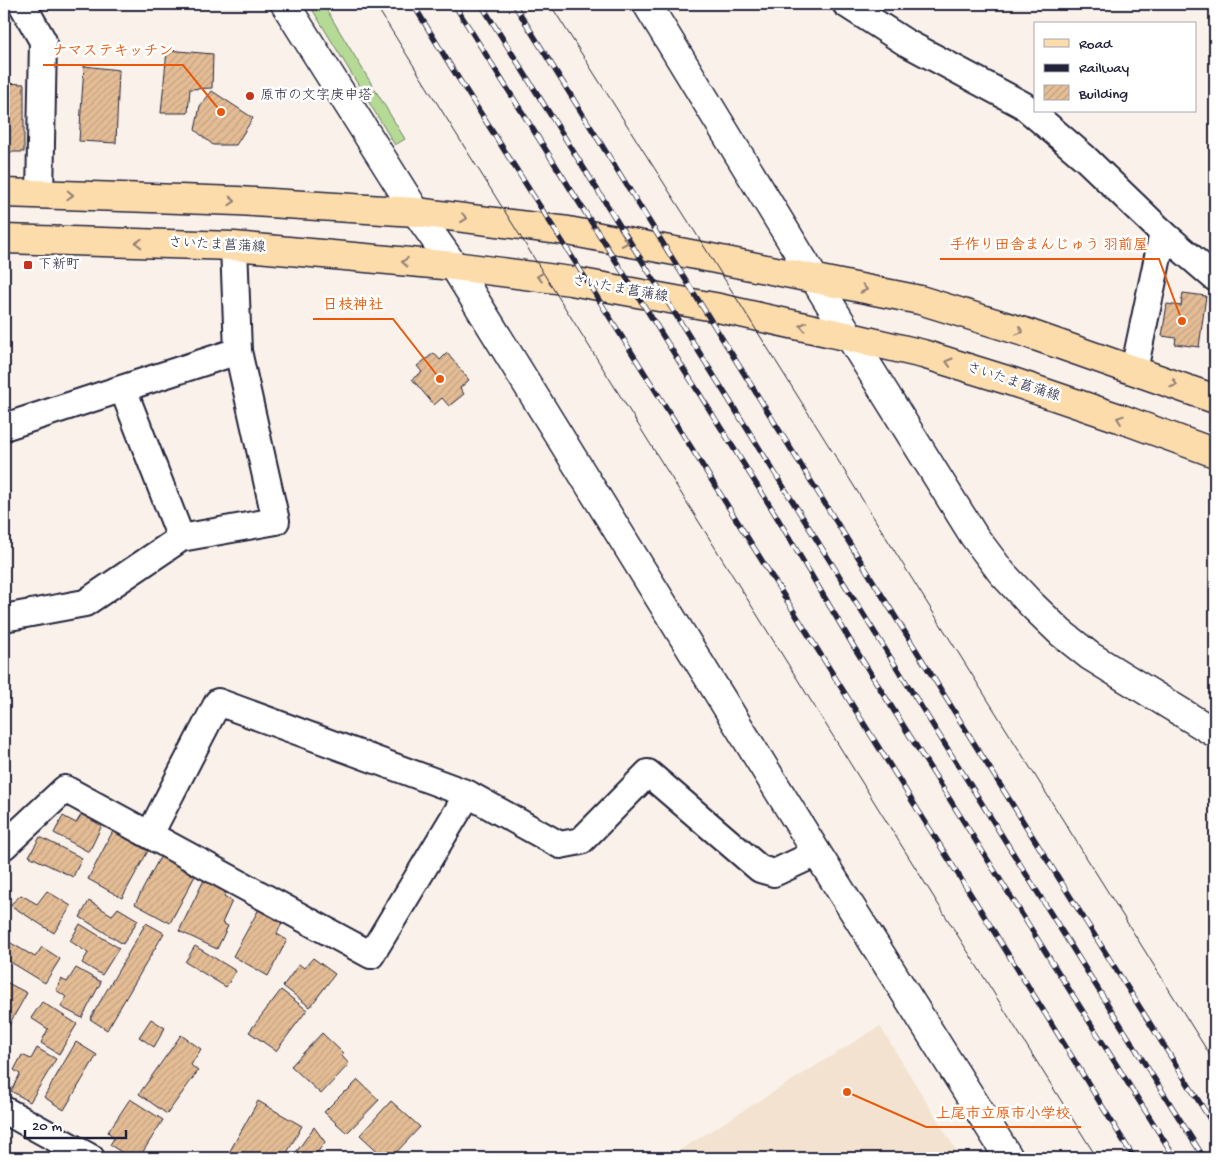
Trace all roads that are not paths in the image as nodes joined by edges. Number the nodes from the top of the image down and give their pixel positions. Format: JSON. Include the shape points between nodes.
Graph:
{"nodes":[{"id":1,"x":22,"y":4,"type":"edge"},
{"id":2,"x":285,"y":4,"type":"edge"},
{"id":3,"x":647,"y":4,"type":"edge"},
{"id":4,"x":846,"y":4,"type":"edge"},
{"id":5,"x":4,"y":193,"type":"edge"},
{"id":6,"x":40,"y":194,"type":"junction"},
{"id":7,"x":416,"y":212,"type":"junction"},
{"id":8,"x":1162,"y":233,"type":"junction"},
{"id":9,"x":4,"y":239,"type":"edge"},
{"id":10,"x":234,"y":246,"type":"junction"},
{"id":11,"x":454,"y":266,"type":"junction"},
{"id":12,"x":1215,"y":278,"type":"edge"},
{"id":13,"x":816,"y":279,"type":"junction"},
{"id":14,"x":850,"y":337,"type":"junction"},
{"id":15,"x":238,"y":351,"type":"junction"},
{"id":16,"x":1134,"y":370,"type":"junction"},
{"id":17,"x":123,"y":389,"type":"junction"},
{"id":18,"x":1215,"y":399,"type":"edge"},
{"id":19,"x":4,"y":427,"type":"edge"},
{"id":20,"x":1215,"y":453,"type":"edge"},
{"id":21,"x":181,"y":538,"type":"junction"},
{"id":22,"x":4,"y":618,"type":"edge"},
{"id":23,"x":1215,"y":732,"type":"edge"},
{"id":24,"x":468,"y":794,"type":"junction"},
{"id":25,"x":150,"y":834,"type":"junction"},
{"id":26,"x":4,"y":846,"type":"edge"},
{"id":27,"x":817,"y":853,"type":"junction"},
{"id":28,"x":4,"y":1110,"type":"edge"},
{"id":29,"x":91,"y":1158,"type":"edge"},
{"id":30,"x":1009,"y":1158,"type":"edge"}],
"edges":[{"from":1,"to":6,"type":"street","via":[[43,40]]},
{"from":2,"to":7,"type":"street"},
{"from":3,"to":13,"type":"street"},
{"from":4,"to":8,"type":"street","via":[[905,42],[1022,105],[1084,158]]},
{"from":5,"to":6,"type":"main road"},
{"from":6,"to":7,"type":"main road","one_way":true},
{"from":7,"to":11,"type":"street"},
{"from":7,"to":13,"type":"main road","one_way":true,"via":[[568,231]]},
{"from":8,"to":12,"type":"street"},
{"from":8,"to":16,"type":"street"},
{"from":10,"to":9,"type":"main road","name":"さいたま菖蒲線","one_way":true},
{"from":11,"to":10,"type":"main road","name":"さいたま菖蒲線","one_way":true},
{"from":10,"to":15,"type":"street"},
{"from":14,"to":11,"type":"main road","name":"さいたま菖蒲線","one_way":true,"via":[[714,307],[571,281]]},
{"from":11,"to":27,"type":"street"},
{"from":13,"to":14,"type":"street"},
{"from":13,"to":16,"type":"main road","one_way":true,"via":[[920,300]]},
{"from":20,"to":14,"type":"main road","name":"さいたま菖蒲線","one_way":true,"via":[[923,354]]},
{"from":14,"to":23,"type":"street","via":[[974,536],[1002,574],[1061,634],[1090,656]]},
{"from":15,"to":17,"type":"street"},
{"from":15,"to":21,"type":"street","via":[[276,521]]},
{"from":16,"to":18,"type":"main road","one_way":true},
{"from":17,"to":19,"type":"street"},
{"from":17,"to":21,"type":"street"},
{"from":21,"to":22,"type":"street","via":[[85,603]]},
{"from":24,"to":25,"type":"street","via":[[218,702]]},
{"from":24,"to":25,"type":"street","via":[[371,955]]},
{"from":24,"to":27,"type":"street","via":[[560,844],[581,841],[648,773],[760,869],[774,873]]},
{"from":25,"to":26,"type":"street","via":[[65,788]]},
{"from":27,"to":30,"type":"street"},
{"from":28,"to":29,"type":"street"}]}
